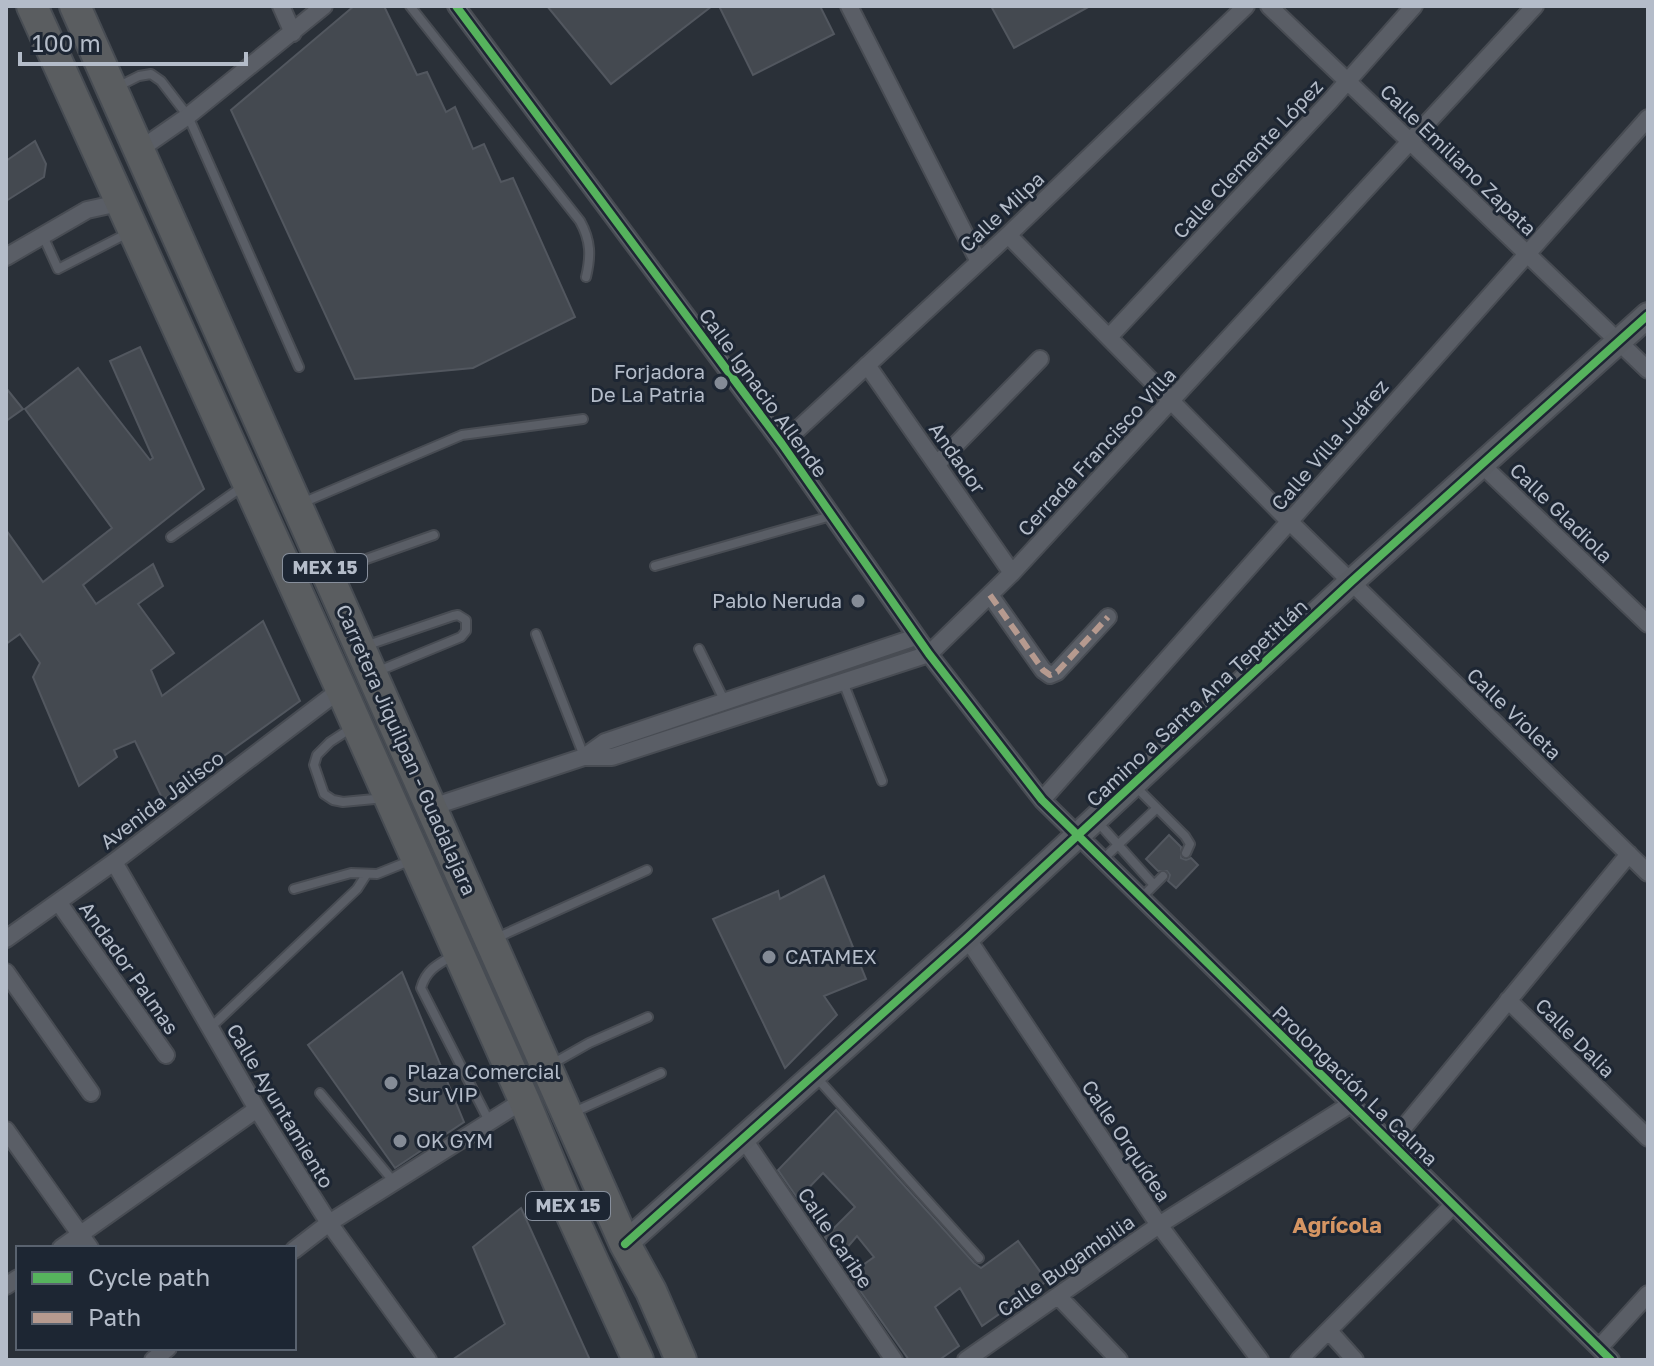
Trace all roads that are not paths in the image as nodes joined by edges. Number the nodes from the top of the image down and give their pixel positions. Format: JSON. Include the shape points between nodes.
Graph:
{"nodes":[{"id":1,"x":32,"y":6,"type":"edge"},
{"id":2,"x":75,"y":6,"type":"edge"},
{"id":3,"x":281,"y":6,"type":"edge"},
{"id":4,"x":324,"y":6,"type":"edge"},
{"id":5,"x":410,"y":6,"type":"edge"},
{"id":6,"x":456,"y":6,"type":"edge"},
{"id":7,"x":849,"y":6,"type":"edge"},
{"id":8,"x":1246,"y":6,"type":"edge"},
{"id":9,"x":1269,"y":6,"type":"edge"},
{"id":10,"x":1414,"y":6,"type":"edge"},
{"id":11,"x":1535,"y":6,"type":"edge"},
{"id":12,"x":293,"y":33,"type":"junction"},
{"id":13,"x":1346,"y":81,"type":"junction"},
{"id":14,"x":113,"y":90,"type":"junction"},
{"id":15,"x":188,"y":116,"type":"junction"},
{"id":16,"x":1648,"y":118,"type":"edge"},
{"id":17,"x":1410,"y":142,"type":"junction"},
{"id":18,"x":139,"y":150,"type":"junction"},
{"id":19,"x":119,"y":203,"type":"junction"},
{"id":20,"x":133,"y":231,"type":"junction"},
{"id":21,"x":1008,"y":235,"type":"junction"},
{"id":22,"x":43,"y":236,"type":"junction"},
{"id":23,"x":1526,"y":253,"type":"junction"},
{"id":24,"x":6,"y":257,"type":"edge"},
{"id":25,"x":979,"y":262,"type":"junction"},
{"id":26,"x":586,"y":277,"type":"dead end"},
{"id":27,"x":1648,"y":315,"type":"edge"},
{"id":28,"x":1109,"y":337,"type":"junction"},
{"id":29,"x":1618,"y":342,"type":"junction"},
{"id":30,"x":1040,"y":359,"type":"dead end"},
{"id":31,"x":867,"y":365,"type":"junction"},
{"id":32,"x":299,"y":367,"type":"dead end"},
{"id":33,"x":1648,"y":370,"type":"edge"},
{"id":34,"x":1171,"y":401,"type":"junction"},
{"id":35,"x":583,"y":419,"type":"dead end"},
{"id":36,"x":782,"y":444,"type":"junction"},
{"id":37,"x":937,"y":464,"type":"junction"},
{"id":38,"x":1482,"y":465,"type":"junction"},
{"id":39,"x":248,"y":483,"type":"junction"},
{"id":40,"x":297,"y":505,"type":"junction"},
{"id":41,"x":831,"y":515,"type":"junction"},
{"id":42,"x":1289,"y":521,"type":"junction"},
{"id":43,"x":434,"y":535,"type":"dead end"},
{"id":44,"x":171,"y":537,"type":"dead end"},
{"id":45,"x":655,"y":566,"type":"dead end"},
{"id":46,"x":1012,"y":573,"type":"junction"},
{"id":47,"x":328,"y":575,"type":"junction"},
{"id":48,"x":1351,"y":582,"type":"junction"},
{"id":49,"x":990,"y":595,"type":"junction"},
{"id":50,"x":1108,"y":617,"type":"dead end"},
{"id":51,"x":1648,"y":624,"type":"edge"},
{"id":52,"x":536,"y":634,"type":"dead end"},
{"id":53,"x":916,"y":637,"type":"junction"},
{"id":54,"x":699,"y":649,"type":"dead end"},
{"id":55,"x":929,"y":654,"type":"junction"},
{"id":56,"x":366,"y":660,"type":"junction"},
{"id":57,"x":843,"y":682,"type":"junction"},
{"id":58,"x":341,"y":689,"type":"junction"},
{"id":59,"x":725,"y":702,"type":"junction"},
{"id":60,"x":357,"y":724,"type":"junction"},
{"id":61,"x":584,"y":757,"type":"junction"},
{"id":62,"x":882,"y":781,"type":"dead end"},
{"id":63,"x":1133,"y":784,"type":"junction"},
{"id":64,"x":389,"y":797,"type":"junction"},
{"id":65,"x":1042,"y":800,"type":"junction"},
{"id":66,"x":432,"y":807,"type":"junction"},
{"id":67,"x":1157,"y":808,"type":"junction"},
{"id":68,"x":1085,"y":826,"type":"junction"},
{"id":69,"x":1119,"y":845,"type":"junction"},
{"id":70,"x":1186,"y":853,"type":"dead end"},
{"id":71,"x":1629,"y":854,"type":"junction"},
{"id":72,"x":416,"y":858,"type":"junction"},
{"id":73,"x":1102,"y":860,"type":"junction"},
{"id":74,"x":114,"y":862,"type":"junction"},
{"id":75,"x":647,"y":870,"type":"dead end"},
{"id":76,"x":1648,"y":873,"type":"edge"},
{"id":77,"x":366,"y":875,"type":"junction"},
{"id":78,"x":1163,"y":876,"type":"dead end"},
{"id":79,"x":1154,"y":885,"type":"junction"},
{"id":80,"x":294,"y":889,"type":"dead end"},
{"id":81,"x":1141,"y":898,"type":"junction"},
{"id":82,"x":59,"y":903,"type":"junction"},
{"id":83,"x":7,"y":936,"type":"edge"},
{"id":84,"x":967,"y":938,"type":"junction"},
{"id":85,"x":491,"y":940,"type":"junction"},
{"id":86,"x":458,"y":953,"type":"junction"},
{"id":87,"x":6,"y":972,"type":"edge"},
{"id":88,"x":1508,"y":1000,"type":"junction"},
{"id":89,"x":648,"y":1017,"type":"dead end"},
{"id":90,"x":210,"y":1029,"type":"junction"},
{"id":91,"x":166,"y":1055,"type":"dead end"},
{"id":92,"x":547,"y":1067,"type":"junction"},
{"id":93,"x":661,"y":1073,"type":"dead end"},
{"id":94,"x":814,"y":1075,"type":"junction"},
{"id":95,"x":91,"y":1093,"type":"dead end"},
{"id":96,"x":320,"y":1093,"type":"dead end"},
{"id":97,"x":524,"y":1100,"type":"junction"},
{"id":98,"x":1351,"y":1104,"type":"junction"},
{"id":99,"x":257,"y":1109,"type":"junction"},
{"id":100,"x":568,"y":1115,"type":"junction"},
{"id":101,"x":489,"y":1122,"type":"junction"},
{"id":102,"x":6,"y":1130,"type":"edge"},
{"id":103,"x":743,"y":1138,"type":"junction"},
{"id":104,"x":1648,"y":1138,"type":"edge"},
{"id":105,"x":1391,"y":1143,"type":"junction"},
{"id":106,"x":394,"y":1182,"type":"junction"},
{"id":107,"x":1453,"y":1205,"type":"junction"},
{"id":108,"x":329,"y":1223,"type":"junction"},
{"id":109,"x":1159,"y":1225,"type":"junction"},
{"id":110,"x":85,"y":1241,"type":"edge"},
{"id":111,"x":625,"y":1244,"type":"junction"},
{"id":112,"x":296,"y":1248,"type":"edge"},
{"id":113,"x":979,"y":1258,"type":"dead end"},
{"id":114,"x":651,"y":1291,"type":"junction"},
{"id":115,"x":1648,"y":1294,"type":"edge"},
{"id":116,"x":1059,"y":1297,"type":"junction"},
{"id":117,"x":1329,"y":1331,"type":"junction"},
{"id":118,"x":1605,"y":1354,"type":"edge"},
{"id":119,"x":428,"y":1360,"type":"edge"},
{"id":120,"x":638,"y":1360,"type":"edge"},
{"id":121,"x":681,"y":1360,"type":"edge"},
{"id":122,"x":697,"y":1360,"type":"edge"},
{"id":123,"x":894,"y":1360,"type":"edge"},
{"id":124,"x":966,"y":1360,"type":"edge"},
{"id":125,"x":1119,"y":1360,"type":"edge"},
{"id":126,"x":1260,"y":1360,"type":"edge"},
{"id":127,"x":1299,"y":1360,"type":"edge"},
{"id":128,"x":1355,"y":1360,"type":"edge"}],
"edges":[{"from":1,"to":19,"type":"highway","name":"Carretera Jiquilpan - Guadalajara","number":"MEX 15"},
{"from":2,"to":14,"type":"highway","name":"Carretera Jiquilpan - Guadalajara","number":"MEX 15"},
{"from":3,"to":12,"type":"street"},
{"from":4,"to":12,"type":"street"},
{"from":5,"to":26,"type":"lane","via":[[580,221],[588,236]]},
{"from":6,"to":36,"type":"street","name":"Calle Ignacio Allende"},
{"from":7,"to":25,"type":"street"},
{"from":8,"to":21,"type":"street","name":"Calle Milpa"},
{"from":9,"to":13,"type":"street","name":"Calle Emiliano Zapata"},
{"from":10,"to":13,"type":"street","name":"Calle Clemente López"},
{"from":11,"to":17,"type":"street","name":"Cerrada Francisco Villa"},
{"from":12,"to":15,"type":"street"},
{"from":13,"to":17,"type":"street","name":"Calle Emiliano Zapata"},
{"from":13,"to":28,"type":"street","name":"Calle Clemente López"},
{"from":14,"to":15,"type":"lane","via":[[151,74]]},
{"from":14,"to":18,"type":"highway","name":"Carretera Jiquilpan - Guadalajara","number":"MEX 15"},
{"from":15,"to":18,"type":"street"},
{"from":15,"to":32,"type":"lane"},
{"from":16,"to":23,"type":"street","name":"Calle Villa Juárez"},
{"from":17,"to":23,"type":"street","name":"Calle Emiliano Zapata"},
{"from":17,"to":34,"type":"street","name":"Cerrada Francisco Villa"},
{"from":18,"to":40,"type":"highway","name":"Carretera Jiquilpan - Guadalajara","number":"MEX 15"},
{"from":19,"to":20,"type":"highway","name":"Carretera Jiquilpan - Guadalajara","number":"MEX 15"},
{"from":19,"to":22,"type":"street","via":[[87,210]]},
{"from":20,"to":22,"type":"lane","via":[[58,269]]},
{"from":20,"to":39,"type":"highway","name":"Carretera Jiquilpan - Guadalajara","number":"MEX 15"},
{"from":21,"to":25,"type":"street","name":"Calle Milpa"},
{"from":21,"to":28,"type":"street","name":"Calle Violeta"},
{"from":22,"to":24,"type":"street"},
{"from":23,"to":29,"type":"street","name":"Calle Emiliano Zapata"},
{"from":23,"to":42,"type":"street","name":"Calle Villa Juárez"},
{"from":25,"to":31,"type":"street","name":"Calle Milpa"},
{"from":27,"to":29,"type":"street","name":"Camino a Santa Ana Tepetitlán"},
{"from":28,"to":34,"type":"street","name":"Calle Violeta"},
{"from":29,"to":33,"type":"street","name":"Calle Emiliano Zapata"},
{"from":29,"to":38,"type":"street","name":"Camino a Santa Ana Tepetitlán"},
{"from":30,"to":37,"type":"street"},
{"from":31,"to":36,"type":"street","name":"Calle Milpa"},
{"from":31,"to":37,"type":"street","name":"Andador"},
{"from":34,"to":42,"type":"street","name":"Calle Violeta"},
{"from":34,"to":46,"type":"street","name":"Cerrada Francisco Villa"},
{"from":35,"to":40,"type":"lane","via":[[462,435]]},
{"from":36,"to":41,"type":"street","name":"Calle Ignacio Allende"},
{"from":37,"to":46,"type":"street","name":"Andador"},
{"from":38,"to":48,"type":"street","name":"Camino a Santa Ana Tepetitlán"},
{"from":38,"to":51,"type":"street","name":"Calle Gladiola"},
{"from":39,"to":44,"type":"lane"},
{"from":39,"to":58,"type":"highway","name":"Carretera Jiquilpan - Guadalajara","number":"MEX 15"},
{"from":40,"to":47,"type":"highway","name":"Carretera Jiquilpan - Guadalajara","number":"MEX 15"},
{"from":41,"to":45,"type":"lane"},
{"from":41,"to":53,"type":"street","name":"Calle Ignacio Allende"},
{"from":42,"to":48,"type":"street","name":"Calle Violeta"},
{"from":42,"to":65,"type":"street","name":"Calle Villa Juárez"},
{"from":43,"to":47,"type":"lane"},
{"from":46,"to":49,"type":"street","name":"Cerrada Francisco Villa"},
{"from":47,"to":56,"type":"highway","name":"Carretera Jiquilpan - Guadalajara","number":"MEX 15"},
{"from":48,"to":63,"type":"street","name":"Camino a Santa Ana Tepetitlán"},
{"from":48,"to":71,"type":"street","name":"Calle Violeta"},
{"from":49,"to":50,"type":"street","via":[[1050,675]]},
{"from":49,"to":55,"type":"street","name":"Cerrada Francisco Villa"},
{"from":52,"to":61,"type":"lane"},
{"from":53,"to":55,"type":"street","name":"Calle Ignacio Allende"},
{"from":53,"to":59,"type":"street","name":"Cerrada Francisco Villa"},
{"from":54,"to":59,"type":"lane"},
{"from":55,"to":57,"type":"street","name":"Cerrada Francisco Villa"},
{"from":55,"to":65,"type":"street","name":"Calle Ignacio Allende"},
{"from":56,"to":56,"type":"lane","via":[[453,616],[466,620],[461,637]]},
{"from":56,"to":66,"type":"highway","name":"Carretera Jiquilpan - Guadalajara","number":"MEX 15"},
{"from":57,"to":61,"type":"street","name":"Cerrada Francisco Villa","via":[[612,757]]},
{"from":57,"to":62,"type":"lane"},
{"from":58,"to":60,"type":"highway","name":"Carretera Jiquilpan - Guadalajara","number":"MEX 15"},
{"from":58,"to":74,"type":"street","name":"Avenida Jalisco"},
{"from":59,"to":61,"type":"street","name":"Cerrada Francisco Villa","via":[[605,742]]},
{"from":60,"to":64,"type":"highway","name":"Carretera Jiquilpan - Guadalajara","number":"MEX 15"},
{"from":60,"to":64,"type":"lane","via":[[317,755],[314,765],[324,794],[343,802]]},
{"from":61,"to":66,"type":"street","name":"Cerrada Francisco Villa"},
{"from":63,"to":67,"type":"lane"},
{"from":63,"to":68,"type":"street","name":"Camino a Santa Ana Tepetitlán"},
{"from":64,"to":72,"type":"highway","name":"Carretera Jiquilpan - Guadalajara","number":"MEX 15"},
{"from":65,"to":68,"type":"street","name":"Calle Ignacio Allende"},
{"from":66,"to":85,"type":"highway","name":"Carretera Jiquilpan - Guadalajara","number":"MEX 15"},
{"from":67,"to":69,"type":"lane"},
{"from":67,"to":70,"type":"lane","via":[[1190,844]]},
{"from":68,"to":69,"type":"lane"},
{"from":68,"to":73,"type":"street","name":"Prolongación La Calma"},
{"from":68,"to":84,"type":"street","name":"Camino a Santa Ana Tepetitlán"},
{"from":69,"to":73,"type":"lane"},
{"from":69,"to":79,"type":"lane"},
{"from":71,"to":76,"type":"street","name":"Calle Violeta"},
{"from":71,"to":88,"type":"street"},
{"from":72,"to":77,"type":"lane"},
{"from":72,"to":86,"type":"highway","name":"Carretera Jiquilpan - Guadalajara","number":"MEX 15"},
{"from":73,"to":81,"type":"street","name":"Prolongación La Calma"},
{"from":74,"to":82,"type":"street","name":"Avenida Jalisco"},
{"from":74,"to":90,"type":"street","name":"Calle Ayuntamiento"},
{"from":75,"to":85,"type":"lane"},
{"from":77,"to":80,"type":"lane","via":[[351,873]]},
{"from":77,"to":90,"type":"lane"},
{"from":78,"to":79,"type":"lane"},
{"from":79,"to":81,"type":"lane"},
{"from":81,"to":98,"type":"street","name":"Prolongación La Calma"},
{"from":82,"to":83,"type":"street","name":"Avenida Jalisco"},
{"from":82,"to":91,"type":"street","name":"Andador Palmas"},
{"from":84,"to":94,"type":"street","name":"Camino a Santa Ana Tepetitlán"},
{"from":84,"to":109,"type":"street","name":"Calle Orquídea"},
{"from":85,"to":92,"type":"highway","name":"Carretera Jiquilpan - Guadalajara","number":"MEX 15"},
{"from":86,"to":97,"type":"highway","name":"Carretera Jiquilpan - Guadalajara","number":"MEX 15"},
{"from":86,"to":101,"type":"lane","via":[[432,968],[421,988]]},
{"from":87,"to":95,"type":"street"},
{"from":88,"to":104,"type":"street","name":"Calle Dalia"},
{"from":88,"to":105,"type":"street"},
{"from":89,"to":92,"type":"lane"},
{"from":90,"to":99,"type":"street","name":"Calle Ayuntamiento"},
{"from":92,"to":100,"type":"highway","name":"Carretera Jiquilpan - Guadalajara","number":"MEX 15"},
{"from":93,"to":100,"type":"lane"},
{"from":94,"to":103,"type":"street","name":"Camino a Santa Ana Tepetitlán"},
{"from":94,"to":113,"type":"lane"},
{"from":96,"to":106,"type":"lane"},
{"from":97,"to":101,"type":"street"},
{"from":97,"to":120,"type":"highway","name":"Carretera Jiquilpan - Guadalajara","number":"MEX 15"},
{"from":98,"to":105,"type":"street","name":"Prolongación La Calma"},
{"from":98,"to":109,"type":"street","name":"Calle Bugambilia"},
{"from":99,"to":108,"type":"street","name":"Calle Ayuntamiento"},
{"from":99,"to":110,"type":"street"},
{"from":100,"to":111,"type":"highway","name":"Carretera Jiquilpan - Guadalajara","number":"MEX 15"},
{"from":101,"to":106,"type":"street"},
{"from":102,"to":110,"type":"street"},
{"from":103,"to":111,"type":"street","name":"Camino a Santa Ana Tepetitlán"},
{"from":103,"to":123,"type":"street","name":"Calle Caribe"},
{"from":105,"to":107,"type":"street","name":"Prolongación La Calma"},
{"from":106,"to":108,"type":"street"},
{"from":107,"to":117,"type":"street"},
{"from":107,"to":118,"type":"street","name":"Prolongación La Calma"},
{"from":108,"to":112,"type":"street"},
{"from":108,"to":119,"type":"street","name":"Calle Ayuntamiento"},
{"from":109,"to":116,"type":"street","name":"Calle Bugambilia"},
{"from":109,"to":126,"type":"street","name":"Calle Orquídea"},
{"from":111,"to":114,"type":"highway","name":"Carretera Jiquilpan - Guadalajara","number":"MEX 15"},
{"from":114,"to":121,"type":"highway","name":"Carretera Jiquilpan - Guadalajara","number":"MEX 15"},
{"from":114,"to":122,"type":"highway"},
{"from":115,"to":118,"type":"street"},
{"from":116,"to":124,"type":"street","name":"Calle Bugambilia"},
{"from":116,"to":125,"type":"street"},
{"from":117,"to":127,"type":"street"},
{"from":117,"to":128,"type":"street"}]}
